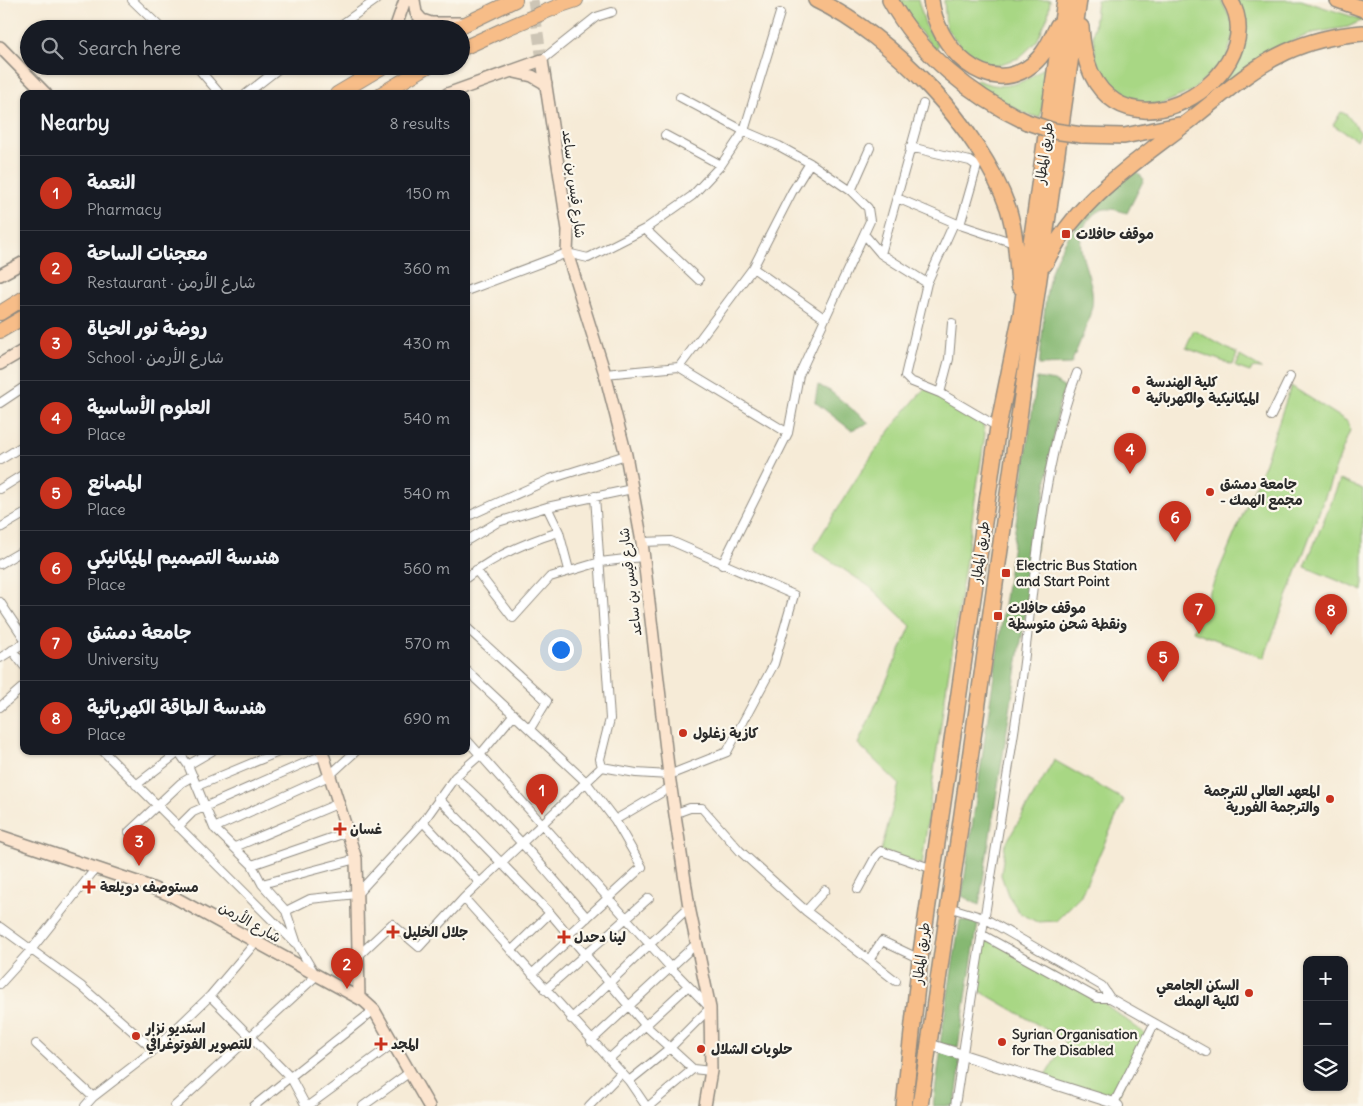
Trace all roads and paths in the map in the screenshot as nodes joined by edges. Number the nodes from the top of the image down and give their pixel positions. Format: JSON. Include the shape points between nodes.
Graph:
{"nodes":[{"id":1,"x":132,"y":0,"type":"edge"},
{"id":2,"x":376,"y":0,"type":"edge"},
{"id":3,"x":406,"y":0,"type":"edge"},
{"id":4,"x":414,"y":0,"type":"edge"},
{"id":5,"x":576,"y":0,"type":"edge"},
{"id":6,"x":816,"y":0,"type":"edge"},
{"id":7,"x":890,"y":0,"type":"edge"},
{"id":8,"x":930,"y":0,"type":"edge"},
{"id":9,"x":1230,"y":0,"type":"edge"},
{"id":10,"x":1338,"y":0,"type":"edge"},
{"id":11,"x":510,"y":2,"type":"edge"},
{"id":12,"x":1072,"y":4,"type":"edge"},
{"id":13,"x":1363,"y":10,"type":"edge"},
{"id":14,"x":612,"y":12,"type":"dead end"},
{"id":15,"x":780,"y":13,"type":"dead end"},
{"id":16,"x":153,"y":20,"type":"edge"},
{"id":17,"x":348,"y":20,"type":"edge"},
{"id":18,"x":398,"y":20,"type":"edge"},
{"id":19,"x":422,"y":20,"type":"edge"},
{"id":20,"x":470,"y":22,"type":"edge"},
{"id":21,"x":1363,"y":33,"type":"edge"},
{"id":22,"x":470,"y":45,"type":"edge"},
{"id":23,"x":0,"y":47,"type":"edge"},
{"id":24,"x":542,"y":60,"type":"junction"},
{"id":25,"x":20,"y":67,"type":"edge"},
{"id":26,"x":509,"y":71,"type":"junction"},
{"id":27,"x":27,"y":75,"type":"edge"},
{"id":28,"x":204,"y":75,"type":"edge"},
{"id":29,"x":270,"y":75,"type":"edge"},
{"id":30,"x":366,"y":75,"type":"edge"},
{"id":31,"x":412,"y":75,"type":"edge"},
{"id":32,"x":546,"y":84,"type":"junction"},
{"id":33,"x":42,"y":90,"type":"edge"},
{"id":34,"x":217,"y":90,"type":"edge"},
{"id":35,"x":251,"y":90,"type":"edge"},
{"id":36,"x":343,"y":90,"type":"edge"},
{"id":37,"x":389,"y":90,"type":"edge"},
{"id":38,"x":458,"y":90,"type":"edge"},
{"id":39,"x":680,"y":97,"type":"dead end"},
{"id":40,"x":923,"y":104,"type":"dead end"},
{"id":41,"x":1186,"y":123,"type":"junction"},
{"id":42,"x":744,"y":132,"type":"junction"},
{"id":43,"x":665,"y":135,"type":"dead end"},
{"id":44,"x":910,"y":147,"type":"junction"},
{"id":45,"x":870,"y":148,"type":"dead end"},
{"id":46,"x":810,"y":163,"type":"junction"},
{"id":47,"x":721,"y":165,"type":"junction"},
{"id":48,"x":851,"y":191,"type":"junction"},
{"id":49,"x":897,"y":198,"type":"junction"},
{"id":50,"x":957,"y":224,"type":"junction"},
{"id":51,"x":645,"y":228,"type":"junction"},
{"id":52,"x":864,"y":234,"type":"junction"},
{"id":53,"x":1008,"y":241,"type":"dead end"},
{"id":54,"x":567,"y":253,"type":"junction"},
{"id":55,"x":881,"y":254,"type":"junction"},
{"id":56,"x":20,"y":264,"type":"edge"},
{"id":57,"x":753,"y":268,"type":"junction"},
{"id":58,"x":0,"y":275,"type":"edge"},
{"id":59,"x":1039,"y":279,"type":"junction"},
{"id":60,"x":699,"y":280,"type":"dead end"},
{"id":61,"x":927,"y":283,"type":"junction"},
{"id":62,"x":470,"y":289,"type":"edge"},
{"id":63,"x":20,"y":300,"type":"edge"},
{"id":64,"x":0,"y":313,"type":"edge"},
{"id":65,"x":1021,"y":314,"type":"junction"},
{"id":66,"x":824,"y":318,"type":"junction"},
{"id":67,"x":20,"y":319,"type":"edge"},
{"id":68,"x":952,"y":323,"type":"dead end"},
{"id":69,"x":0,"y":331,"type":"edge"},
{"id":70,"x":20,"y":352,"type":"edge"},
{"id":71,"x":0,"y":364,"type":"edge"},
{"id":72,"x":678,"y":367,"type":"junction"},
{"id":73,"x":1076,"y":373,"type":"dead end"},
{"id":74,"x":605,"y":374,"type":"junction"},
{"id":75,"x":1290,"y":377,"type":"dead end"},
{"id":76,"x":20,"y":390,"type":"edge"},
{"id":77,"x":940,"y":393,"type":"junction"},
{"id":78,"x":0,"y":403,"type":"edge"},
{"id":79,"x":1271,"y":416,"type":"dead end"},
{"id":80,"x":998,"y":428,"type":"junction"},
{"id":81,"x":788,"y":433,"type":"junction"},
{"id":82,"x":20,"y":448,"type":"edge"},
{"id":83,"x":626,"y":455,"type":"junction"},
{"id":84,"x":0,"y":460,"type":"edge"},
{"id":85,"x":20,"y":476,"type":"edge"},
{"id":86,"x":0,"y":489,"type":"edge"},
{"id":87,"x":632,"y":489,"type":"junction"},
{"id":88,"x":595,"y":496,"type":"junction"},
{"id":89,"x":547,"y":506,"type":"junction"},
{"id":90,"x":470,"y":515,"type":"edge"},
{"id":91,"x":20,"y":516,"type":"edge"},
{"id":92,"x":0,"y":528,"type":"edge"},
{"id":93,"x":558,"y":532,"type":"junction"},
{"id":94,"x":470,"y":539,"type":"edge"},
{"id":95,"x":642,"y":542,"type":"junction"},
{"id":96,"x":20,"y":552,"type":"edge"},
{"id":97,"x":642,"y":557,"type":"junction"},
{"id":98,"x":600,"y":562,"type":"junction"},
{"id":99,"x":0,"y":564,"type":"edge"},
{"id":100,"x":722,"y":564,"type":"junction"},
{"id":101,"x":476,"y":570,"type":"junction"},
{"id":102,"x":569,"y":570,"type":"junction"},
{"id":103,"x":470,"y":575,"type":"edge"},
{"id":104,"x":0,"y":602,"type":"edge"},
{"id":105,"x":3,"y":612,"type":"edge"},
{"id":106,"x":470,"y":631,"type":"edge"},
{"id":107,"x":20,"y":633,"type":"edge"},
{"id":108,"x":20,"y":645,"type":"edge"},
{"id":109,"x":12,"y":650,"type":"junction"},
{"id":110,"x":0,"y":658,"type":"edge"},
{"id":111,"x":20,"y":661,"type":"edge"},
{"id":112,"x":470,"y":674,"type":"edge"},
{"id":113,"x":20,"y":690,"type":"edge"},
{"id":114,"x":0,"y":707,"type":"edge"},
{"id":115,"x":514,"y":714,"type":"junction"},
{"id":116,"x":530,"y":729,"type":"junction"},
{"id":117,"x":470,"y":744,"type":"edge"},
{"id":118,"x":107,"y":755,"type":"edge"},
{"id":119,"x":175,"y":755,"type":"edge"},
{"id":120,"x":181,"y":755,"type":"edge"},
{"id":121,"x":205,"y":755,"type":"edge"},
{"id":122,"x":271,"y":755,"type":"edge"},
{"id":123,"x":318,"y":755,"type":"edge"},
{"id":124,"x":323,"y":755,"type":"edge"},
{"id":125,"x":352,"y":755,"type":"edge"},
{"id":126,"x":480,"y":755,"type":"junction"},
{"id":127,"x":188,"y":765,"type":"junction"},
{"id":128,"x":602,"y":767,"type":"junction"},
{"id":129,"x":669,"y":775,"type":"junction"},
{"id":130,"x":192,"y":776,"type":"junction"},
{"id":131,"x":329,"y":776,"type":"junction"},
{"id":132,"x":455,"y":778,"type":"junction"},
{"id":133,"x":586,"y":782,"type":"junction"},
{"id":134,"x":136,"y":785,"type":"junction"},
{"id":135,"x":196,"y":786,"type":"junction"},
{"id":136,"x":671,"y":787,"type":"junction"},
{"id":137,"x":438,"y":798,"type":"junction"},
{"id":138,"x":337,"y":804,"type":"junction"},
{"id":139,"x":156,"y":806,"type":"junction"},
{"id":140,"x":205,"y":807,"type":"junction"},
{"id":141,"x":676,"y":813,"type":"junction"},
{"id":142,"x":615,"y":820,"type":"junction"},
{"id":143,"x":422,"y":822,"type":"junction"},
{"id":144,"x":542,"y":824,"type":"junction"},
{"id":145,"x":178,"y":827,"type":"junction"},
{"id":146,"x":214,"y":828,"type":"junction"},
{"id":147,"x":129,"y":832,"type":"dead end"},
{"id":148,"x":348,"y":832,"type":"junction"},
{"id":149,"x":0,"y":836,"type":"edge"},
{"id":150,"x":522,"y":843,"type":"junction"},
{"id":151,"x":235,"y":847,"type":"junction"},
{"id":152,"x":356,"y":859,"type":"junction"},
{"id":153,"x":500,"y":864,"type":"junction"},
{"id":154,"x":252,"y":865,"type":"junction"},
{"id":155,"x":96,"y":868,"type":"junction"},
{"id":156,"x":933,"y":869,"type":"junction"},
{"id":157,"x":480,"y":883,"type":"junction"},
{"id":158,"x":262,"y":884,"type":"junction"},
{"id":159,"x":858,"y":889,"type":"dead end"},
{"id":160,"x":825,"y":890,"type":"dead end"},
{"id":161,"x":357,"y":894,"type":"junction"},
{"id":162,"x":464,"y":898,"type":"junction"},
{"id":163,"x":609,"y":898,"type":"junction"},
{"id":164,"x":649,"y":898,"type":"dead end"},
{"id":165,"x":689,"y":907,"type":"junction"},
{"id":166,"x":948,"y":907,"type":"junction"},
{"id":167,"x":286,"y":911,"type":"junction"},
{"id":168,"x":806,"y":911,"type":"junction"},
{"id":169,"x":550,"y":913,"type":"junction"},
{"id":170,"x":586,"y":918,"type":"junction"},
{"id":171,"x":628,"y":918,"type":"junction"},
{"id":172,"x":984,"y":918,"type":"junction"},
{"id":173,"x":0,"y":927,"type":"edge"},
{"id":174,"x":982,"y":934,"type":"junction"},
{"id":175,"x":570,"y":937,"type":"junction"},
{"id":176,"x":256,"y":942,"type":"junction"},
{"id":177,"x":297,"y":944,"type":"junction"},
{"id":178,"x":696,"y":944,"type":"junction"},
{"id":179,"x":650,"y":945,"type":"junction"},
{"id":180,"x":31,"y":950,"type":"junction"},
{"id":181,"x":511,"y":951,"type":"junction"},
{"id":182,"x":586,"y":954,"type":"junction"},
{"id":183,"x":357,"y":957,"type":"junction"},
{"id":184,"x":920,"y":959,"type":"junction"},
{"id":185,"x":869,"y":960,"type":"junction"},
{"id":186,"x":670,"y":968,"type":"junction"},
{"id":187,"x":532,"y":974,"type":"junction"},
{"id":188,"x":316,"y":976,"type":"junction"},
{"id":189,"x":896,"y":981,"type":"dead end"},
{"id":190,"x":610,"y":983,"type":"junction"},
{"id":191,"x":0,"y":984,"type":"edge"},
{"id":192,"x":688,"y":986,"type":"junction"},
{"id":193,"x":545,"y":990,"type":"junction"},
{"id":194,"x":210,"y":996,"type":"junction"},
{"id":195,"x":359,"y":998,"type":"junction"},
{"id":196,"x":1110,"y":998,"type":"junction"},
{"id":197,"x":629,"y":1006,"type":"junction"},
{"id":198,"x":710,"y":1008,"type":"junction"},
{"id":199,"x":374,"y":1010,"type":"junction"},
{"id":200,"x":571,"y":1018,"type":"junction"},
{"id":201,"x":1154,"y":1024,"type":"junction"},
{"id":202,"x":646,"y":1026,"type":"junction"},
{"id":203,"x":251,"y":1038,"type":"junction"},
{"id":204,"x":591,"y":1041,"type":"junction"},
{"id":205,"x":36,"y":1044,"type":"dead end"},
{"id":206,"x":394,"y":1044,"type":"junction"},
{"id":207,"x":928,"y":1044,"type":"junction"},
{"id":208,"x":670,"y":1048,"type":"junction"},
{"id":209,"x":154,"y":1050,"type":"junction"},
{"id":210,"x":1206,"y":1052,"type":"dead end"},
{"id":211,"x":962,"y":1055,"type":"junction"},
{"id":212,"x":609,"y":1059,"type":"junction"},
{"id":213,"x":692,"y":1069,"type":"junction"},
{"id":214,"x":711,"y":1071,"type":"junction"},
{"id":215,"x":410,"y":1072,"type":"junction"},
{"id":216,"x":621,"y":1073,"type":"junction"},
{"id":217,"x":291,"y":1078,"type":"junction"},
{"id":218,"x":629,"y":1081,"type":"junction"},
{"id":219,"x":93,"y":1097,"type":"junction"},
{"id":220,"x":1100,"y":1102,"type":"edge"},
{"id":221,"x":1116,"y":1104,"type":"edge"},
{"id":222,"x":426,"y":1105,"type":"edge"},
{"id":223,"x":85,"y":1106,"type":"edge"},
{"id":224,"x":175,"y":1106,"type":"edge"},
{"id":225,"x":254,"y":1106,"type":"edge"},
{"id":226,"x":307,"y":1106,"type":"edge"},
{"id":227,"x":363,"y":1106,"type":"edge"},
{"id":228,"x":589,"y":1106,"type":"edge"},
{"id":229,"x":647,"y":1106,"type":"edge"},
{"id":230,"x":704,"y":1106,"type":"edge"},
{"id":231,"x":904,"y":1106,"type":"edge"},
{"id":232,"x":920,"y":1106,"type":"edge"},
{"id":233,"x":955,"y":1106,"type":"edge"}],
"edges":[{"from":1,"to":16,"type":"street"},
{"from":2,"to":17,"type":"street"},
{"from":3,"to":18,"type":"main road"},
{"from":4,"to":19,"type":"main road","via":[[416,13]]},
{"from":5,"to":22,"type":"highway","bridge":true},
{"from":6,"to":65,"type":"highway","via":[[860,26],[906,64],[944,104],[981,154],[999,186],[1016,238]]},
{"from":7,"to":41,"type":"highway","bridge":true,"via":[[912,32],[949,72],[986,100],[1027,122],[1054,131],[1124,136]]},
{"from":8,"to":12,"type":"highway","via":[[936,24],[949,48],[970,66],[1000,76],[1021,71],[1039,58]]},
{"from":9,"to":12,"type":"highway","via":[[1237,14],[1238,30],[1236,45],[1226,66],[1190,98],[1166,108],[1147,111],[1119,104],[1095,83]]},
{"from":10,"to":13,"type":"highway"},
{"from":11,"to":20,"type":"highway"},
{"from":12,"to":59,"type":"highway","name":"طريق المطار"},
{"from":12,"to":65,"type":"highway","name":"طريق المطار"},
{"from":14,"to":24,"type":"street","via":[[596,17]]},
{"from":15,"to":42,"type":"street"},
{"from":21,"to":41,"type":"highway","via":[[1318,41],[1273,58]]},
{"from":23,"to":25,"type":"main road"},
{"from":24,"to":26,"type":"main road"},
{"from":24,"to":32,"type":"main road","name":"شارع قيس بن ساعد"},
{"from":26,"to":32,"type":"main road","via":[[532,76]]},
{"from":26,"to":38,"type":"main road"},
{"from":27,"to":33,"type":"main road"},
{"from":28,"to":34,"type":"street"},
{"from":29,"to":35,"type":"street"},
{"from":30,"to":36,"type":"highway"},
{"from":31,"to":37,"type":"highway"},
{"from":32,"to":54,"type":"main road","name":"شارع قيس بن ساعد","via":[[568,230]]},
{"from":39,"to":42,"type":"street"},
{"from":40,"to":44,"type":"street"},
{"from":41,"to":59,"type":"highway","via":[[1080,210],[1056,243]]},
{"from":42,"to":46,"type":"street"},
{"from":42,"to":47,"type":"street"},
{"from":43,"to":47,"type":"street"},
{"from":44,"to":49,"type":"street"},
{"from":44,"to":50,"type":"street","via":[[970,161],[977,166]]},
{"from":45,"to":48,"type":"street"},
{"from":46,"to":48,"type":"street"},
{"from":46,"to":57,"type":"street"},
{"from":47,"to":51,"type":"street","via":[[692,196]]},
{"from":48,"to":52,"type":"street","via":[[868,208],[870,221]]},
{"from":49,"to":50,"type":"street"},
{"from":49,"to":55,"type":"street"},
{"from":50,"to":53,"type":"street"},
{"from":50,"to":61,"type":"street"},
{"from":51,"to":54,"type":"street","via":[[588,258]]},
{"from":51,"to":60,"type":"street"},
{"from":52,"to":55,"type":"street"},
{"from":52,"to":66,"type":"street"},
{"from":54,"to":62,"type":"street"},
{"from":54,"to":74,"type":"main road","name":"شارع قيس بن ساعد"},
{"from":55,"to":61,"type":"street"},
{"from":56,"to":58,"type":"main road"},
{"from":57,"to":66,"type":"street"},
{"from":57,"to":72,"type":"street"},
{"from":59,"to":166,"type":"highway","name":"طريق المطار"},
{"from":61,"to":77,"type":"street","via":[[905,376]]},
{"from":63,"to":64,"type":"highway"},
{"from":65,"to":80,"type":"highway","name":"طريق المطار"},
{"from":66,"to":81,"type":"street","via":[[799,375]]},
{"from":67,"to":69,"type":"highway"},
{"from":68,"to":77,"type":"street","via":[[949,359]]},
{"from":70,"to":71,"type":"main road"},
{"from":72,"to":74,"type":"street"},
{"from":72,"to":81,"type":"street"},
{"from":73,"to":172,"type":"street","via":[[1066,400],[1043,508],[1020,692]]},
{"from":74,"to":83,"type":"main road","name":"شارع قيس بن ساعد"},
{"from":75,"to":79,"type":"street"},
{"from":76,"to":78,"type":"street"},
{"from":77,"to":80,"type":"street"},
{"from":80,"to":156,"type":"highway","name":"طريق المطار"},
{"from":81,"to":100,"type":"street"},
{"from":82,"to":84,"type":"street"},
{"from":83,"to":87,"type":"main road","name":"شارع قيس بن ساعد"},
{"from":83,"to":90,"type":"street","via":[[550,480]]},
{"from":85,"to":86,"type":"street"},
{"from":87,"to":88,"type":"street"},
{"from":87,"to":95,"type":"main road","name":"شارع قيس بن ساعد"},
{"from":88,"to":89,"type":"street"},
{"from":88,"to":98,"type":"street"},
{"from":89,"to":93,"type":"street"},
{"from":89,"to":94,"type":"street","via":[[498,522]]},
{"from":91,"to":92,"type":"street"},
{"from":93,"to":101,"type":"street","via":[[532,540]]},
{"from":93,"to":102,"type":"street"},
{"from":95,"to":97,"type":"main road","name":"شارع قيس بن ساعد"},
{"from":95,"to":100,"type":"street","via":[[671,541]]},
{"from":96,"to":99,"type":"street"},
{"from":97,"to":98,"type":"street"},
{"from":97,"to":129,"type":"main road","name":"شارع قيس بن ساعد"},
{"from":98,"to":102,"type":"street"},
{"from":98,"to":128,"type":"street","via":[[610,719],[600,759]]},
{"from":100,"to":129,"type":"street","via":[[794,595],[774,664],[726,752]]},
{"from":101,"to":102,"type":"street","via":[[513,618],[550,577]]},
{"from":101,"to":103,"type":"street"},
{"from":104,"to":105,"type":"street"},
{"from":105,"to":107,"type":"street"},
{"from":106,"to":116,"type":"street","via":[[547,701]]},
{"from":108,"to":109,"type":"street"},
{"from":109,"to":110,"type":"street"},
{"from":109,"to":111,"type":"street"},
{"from":112,"to":115,"type":"street"},
{"from":113,"to":114,"type":"street"},
{"from":115,"to":116,"type":"street"},
{"from":115,"to":126,"type":"street"},
{"from":116,"to":133,"type":"street"},
{"from":117,"to":126,"type":"street"},
{"from":118,"to":134,"type":"street"},
{"from":119,"to":134,"type":"street"},
{"from":120,"to":127,"type":"street"},
{"from":121,"to":127,"type":"street"},
{"from":122,"to":135,"type":"street"},
{"from":123,"to":140,"type":"street"},
{"from":124,"to":131,"type":"main road"},
{"from":125,"to":131,"type":"street"},
{"from":126,"to":132,"type":"street"},
{"from":126,"to":144,"type":"street"},
{"from":127,"to":130,"type":"street"},
{"from":128,"to":129,"type":"street"},
{"from":128,"to":133,"type":"street"},
{"from":129,"to":136,"type":"main road","name":"شارع قيس بن ساعد"},
{"from":130,"to":135,"type":"street"},
{"from":130,"to":139,"type":"street"},
{"from":131,"to":138,"type":"main road"},
{"from":131,"to":146,"type":"street"},
{"from":132,"to":137,"type":"street"},
{"from":132,"to":150,"type":"street"},
{"from":133,"to":142,"type":"street"},
{"from":133,"to":144,"type":"street"},
{"from":134,"to":139,"type":"street"},
{"from":135,"to":140,"type":"street"},
{"from":136,"to":141,"type":"main road","name":"شارع قيس بن ساعد"},
{"from":136,"to":142,"type":"street"},
{"from":137,"to":143,"type":"street"},
{"from":137,"to":153,"type":"street"},
{"from":138,"to":148,"type":"main road"},
{"from":138,"to":151,"type":"street"},
{"from":139,"to":145,"type":"street"},
{"from":139,"to":147,"type":"street"},
{"from":140,"to":145,"type":"street","via":[[193,812]]},
{"from":140,"to":146,"type":"street"},
{"from":141,"to":165,"type":"main road","name":"شارع قيس بن ساعد"},
{"from":141,"to":168,"type":"street","via":[[702,808],[740,851]]},
{"from":142,"to":163,"type":"street","via":[[642,867]]},
{"from":143,"to":157,"type":"street"},
{"from":143,"to":161,"type":"street"},
{"from":144,"to":150,"type":"street"},
{"from":144,"to":163,"type":"street"},
{"from":145,"to":177,"type":"street"},
{"from":146,"to":151,"type":"street"},
{"from":148,"to":152,"type":"main road"},
{"from":148,"to":154,"type":"street"},
{"from":149,"to":155,"type":"main road","name":"شارع الأرمن"},
{"from":150,"to":153,"type":"street"},
{"from":150,"to":170,"type":"street"},
{"from":151,"to":154,"type":"street"},
{"from":152,"to":158,"type":"street"},
{"from":152,"to":161,"type":"main road"},
{"from":153,"to":157,"type":"street"},
{"from":153,"to":169,"type":"street"},
{"from":154,"to":158,"type":"street"},
{"from":155,"to":176,"type":"main road","name":"شارع الأرمن","via":[[172,896]]},
{"from":155,"to":180,"type":"street"},
{"from":156,"to":159,"type":"street","via":[[881,851]]},
{"from":156,"to":184,"type":"highway","name":"طريق المطار"},
{"from":157,"to":162,"type":"street"},
{"from":158,"to":167,"type":"street"},
{"from":160,"to":168,"type":"street"},
{"from":161,"to":167,"type":"street","via":[[310,899]]},
{"from":161,"to":183,"type":"main road"},
{"from":162,"to":181,"type":"street"},
{"from":162,"to":183,"type":"street","via":[[419,947],[392,924]]},
{"from":163,"to":170,"type":"street"},
{"from":163,"to":171,"type":"street"},
{"from":164,"to":171,"type":"street"},
{"from":165,"to":178,"type":"main road","name":"شارع قيس بن ساعد"},
{"from":165,"to":179,"type":"street"},
{"from":166,"to":172,"type":"street"},
{"from":166,"to":207,"type":"highway","name":"طريق المطار"},
{"from":167,"to":177,"type":"street"},
{"from":168,"to":185,"type":"street"},
{"from":169,"to":175,"type":"street"},
{"from":169,"to":181,"type":"street"},
{"from":170,"to":175,"type":"street"},
{"from":171,"to":179,"type":"street"},
{"from":171,"to":182,"type":"street"},
{"from":172,"to":174,"type":"street"},
{"from":172,"to":196,"type":"street","via":[[1102,986]]},
{"from":173,"to":180,"type":"street"},
{"from":174,"to":196,"type":"street","via":[[1097,998]]},
{"from":174,"to":211,"type":"street"},
{"from":175,"to":182,"type":"street"},
{"from":175,"to":187,"type":"street"},
{"from":176,"to":188,"type":"main road","name":"شارع الأرمن"},
{"from":176,"to":194,"type":"street"},
{"from":177,"to":188,"type":"street"},
{"from":178,"to":186,"type":"street"},
{"from":178,"to":198,"type":"main road","name":"شارع قيس بن ساعد"},
{"from":179,"to":186,"type":"street"},
{"from":179,"to":190,"type":"street"},
{"from":180,"to":191,"type":"street"},
{"from":180,"to":209,"type":"street","via":[[81,986]]},
{"from":181,"to":187,"type":"street"},
{"from":182,"to":190,"type":"street"},
{"from":182,"to":193,"type":"street"},
{"from":183,"to":195,"type":"main road"},
{"from":184,"to":185,"type":"street","via":[[882,941]]},
{"from":184,"to":231,"type":"highway","name":"طريق المطار"},
{"from":185,"to":189,"type":"street"},
{"from":186,"to":192,"type":"street"},
{"from":186,"to":197,"type":"street"},
{"from":187,"to":193,"type":"street"},
{"from":188,"to":195,"type":"main road","name":"شارع الأرمن"},
{"from":188,"to":203,"type":"street"},
{"from":190,"to":197,"type":"street"},
{"from":190,"to":200,"type":"street"},
{"from":192,"to":198,"type":"street"},
{"from":192,"to":202,"type":"street"},
{"from":193,"to":200,"type":"street"},
{"from":194,"to":203,"type":"street"},
{"from":194,"to":209,"type":"street"},
{"from":195,"to":199,"type":"main road","name":"شارع الأرمن"},
{"from":196,"to":201,"type":"street"},
{"from":197,"to":202,"type":"street"},
{"from":197,"to":204,"type":"street"},
{"from":198,"to":208,"type":"street"},
{"from":198,"to":214,"type":"main road","name":"شارع قيس بن ساعد"},
{"from":199,"to":206,"type":"main road","name":"شارع الأرمن"},
{"from":199,"to":217,"type":"street"},
{"from":200,"to":204,"type":"street"},
{"from":201,"to":210,"type":"street"},
{"from":201,"to":221,"type":"street"},
{"from":202,"to":208,"type":"street"},
{"from":202,"to":212,"type":"street"},
{"from":203,"to":217,"type":"street"},
{"from":203,"to":224,"type":"street"},
{"from":204,"to":212,"type":"street"},
{"from":205,"to":219,"type":"street"},
{"from":206,"to":215,"type":"main road","name":"شارع الأرمن"},
{"from":206,"to":226,"type":"street"},
{"from":207,"to":211,"type":"street"},
{"from":207,"to":232,"type":"highway","name":"طريق المطار"},
{"from":208,"to":213,"type":"street"},
{"from":208,"to":218,"type":"street"},
{"from":209,"to":219,"type":"street"},
{"from":211,"to":220,"type":"street"},
{"from":211,"to":233,"type":"street"},
{"from":212,"to":216,"type":"street"},
{"from":213,"to":214,"type":"street"},
{"from":213,"to":229,"type":"street"},
{"from":214,"to":230,"type":"main road","name":"شارع قيس بن ساعد"},
{"from":215,"to":222,"type":"main road","name":"شارع الأرمن"},
{"from":215,"to":227,"type":"street"},
{"from":216,"to":218,"type":"street"},
{"from":216,"to":228,"type":"street"},
{"from":217,"to":225,"type":"street"},
{"from":217,"to":226,"type":"street"},
{"from":218,"to":229,"type":"street"},
{"from":219,"to":223,"type":"street"},
{"from":220,"to":221,"type":"street"}]}
